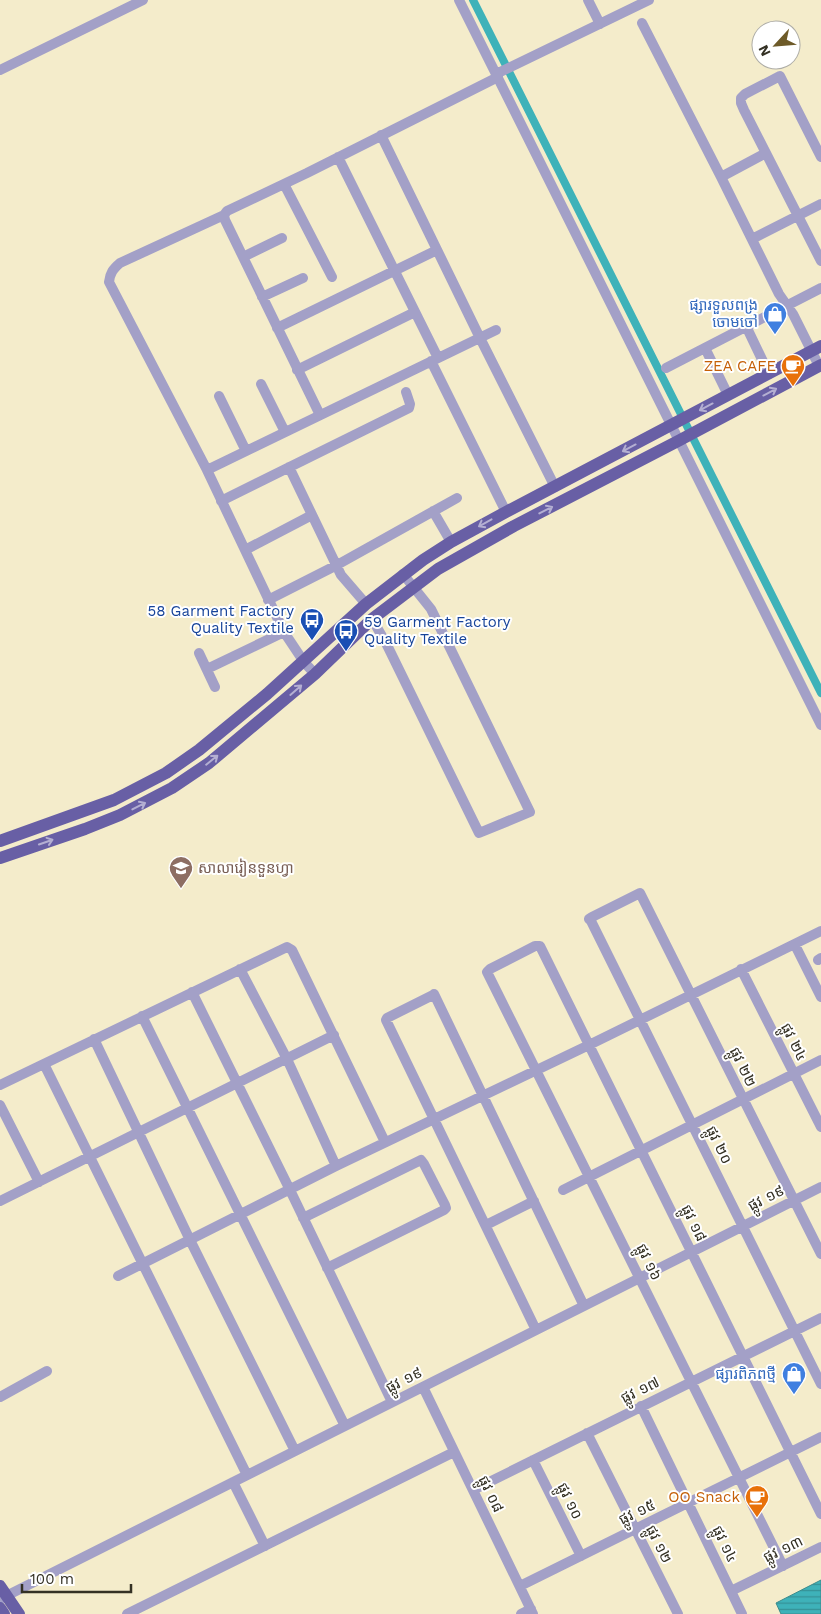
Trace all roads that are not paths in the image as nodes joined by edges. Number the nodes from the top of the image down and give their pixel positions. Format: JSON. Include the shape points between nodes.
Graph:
{"nodes":[{"id":1,"x":143,"y":0,"type":"edge"},
{"id":2,"x":459,"y":0,"type":"edge"},
{"id":3,"x":588,"y":0,"type":"edge"},
{"id":4,"x":647,"y":0,"type":"edge"},
{"id":5,"x":642,"y":23,"type":"dead end"},
{"id":6,"x":600,"y":24,"type":"junction"},
{"id":7,"x":0,"y":70,"type":"edge"},
{"id":8,"x":501,"y":73,"type":"junction"},
{"id":9,"x":381,"y":135,"type":"junction"},
{"id":10,"x":766,"y":153,"type":"junction"},
{"id":11,"x":338,"y":157,"type":"junction"},
{"id":12,"x":821,"y":157,"type":"edge"},
{"id":13,"x":721,"y":177,"type":"junction"},
{"id":14,"x":284,"y":184,"type":"junction"},
{"id":15,"x":821,"y":204,"type":"edge"},
{"id":16,"x":224,"y":215,"type":"junction"},
{"id":17,"x":798,"y":216,"type":"junction"},
{"id":18,"x":282,"y":238,"type":"dead end"},
{"id":19,"x":752,"y":239,"type":"junction"},
{"id":20,"x":818,"y":247,"type":"edge"},
{"id":21,"x":437,"y":250,"type":"junction"},
{"id":22,"x":243,"y":257,"type":"junction"},
{"id":23,"x":821,"y":261,"type":"edge"},
{"id":24,"x":395,"y":271,"type":"junction"},
{"id":25,"x":332,"y":276,"type":"dead end"},
{"id":26,"x":303,"y":278,"type":"dead end"},
{"id":27,"x":821,"y":288,"type":"edge"},
{"id":28,"x":262,"y":297,"type":"junction"},
{"id":29,"x":787,"y":305,"type":"junction"},
{"id":30,"x":415,"y":312,"type":"junction"},
{"id":31,"x":746,"y":326,"type":"junction"},
{"id":32,"x":277,"y":328,"type":"junction"},
{"id":33,"x":496,"y":330,"type":"dead end"},
{"id":34,"x":480,"y":338,"type":"junction"},
{"id":35,"x":705,"y":348,"type":"junction"},
{"id":36,"x":816,"y":349,"type":"edge"},
{"id":37,"x":435,"y":360,"type":"junction"},
{"id":38,"x":820,"y":366,"type":"edge"},
{"id":39,"x":666,"y":368,"type":"dead end"},
{"id":40,"x":297,"y":370,"type":"junction"},
{"id":41,"x":770,"y":374,"type":"junction"},
{"id":42,"x":261,"y":384,"type":"dead end"},
{"id":43,"x":406,"y":392,"type":"dead end"},
{"id":44,"x":728,"y":395,"type":"junction"},
{"id":45,"x":219,"y":396,"type":"dead end"},
{"id":46,"x":320,"y":415,"type":"junction"},
{"id":47,"x":680,"y":421,"type":"junction"},
{"id":48,"x":285,"y":432,"type":"junction"},
{"id":49,"x":688,"y":436,"type":"junction"},
{"id":50,"x":246,"y":451,"type":"junction"},
{"id":51,"x":289,"y":467,"type":"junction"},
{"id":52,"x":207,"y":470,"type":"junction"},
{"id":53,"x":554,"y":487,"type":"junction"},
{"id":54,"x":457,"y":498,"type":"dead end"},
{"id":55,"x":221,"y":501,"type":"junction"},
{"id":56,"x":433,"y":511,"type":"junction"},
{"id":57,"x":506,"y":512,"type":"junction"},
{"id":58,"x":312,"y":515,"type":"junction"},
{"id":59,"x":451,"y":542,"type":"junction"},
{"id":60,"x":245,"y":550,"type":"junction"},
{"id":61,"x":336,"y":565,"type":"junction"},
{"id":62,"x":403,"y":574,"type":"junction"},
{"id":63,"x":413,"y":587,"type":"junction"},
{"id":64,"x":268,"y":600,"type":"junction"},
{"id":65,"x":366,"y":604,"type":"junction"},
{"id":66,"x":372,"y":620,"type":"junction"},
{"id":67,"x":284,"y":632,"type":"junction"},
{"id":68,"x":199,"y":653,"type":"dead end"},
{"id":69,"x":304,"y":662,"type":"junction"},
{"id":70,"x":207,"y":669,"type":"junction"},
{"id":71,"x":315,"y":674,"type":"junction"},
{"id":72,"x":215,"y":687,"type":"dead end"},
{"id":73,"x":821,"y":725,"type":"edge"},
{"id":74,"x":166,"y":773,"type":"junction"},
{"id":75,"x":172,"y":788,"type":"junction"},
{"id":76,"x":98,"y":806,"type":"junction"},
{"id":77,"x":104,"y":821,"type":"junction"},
{"id":78,"x":0,"y":841,"type":"edge"},
{"id":79,"x":0,"y":858,"type":"edge"},
{"id":80,"x":590,"y":919,"type":"joint"},
{"id":81,"x":821,"y":931,"type":"edge"},
{"id":82,"x":795,"y":944,"type":"junction"},
{"id":83,"x":540,"y":946,"type":"joint"},
{"id":84,"x":240,"y":969,"type":"junction"},
{"id":85,"x":741,"y":969,"type":"junction"},
{"id":86,"x":192,"y":992,"type":"junction"},
{"id":87,"x":690,"y":994,"type":"junction"},
{"id":88,"x":821,"y":996,"type":"edge"},
{"id":89,"x":142,"y":1016,"type":"junction"},
{"id":90,"x":639,"y":1019,"type":"junction"},
{"id":91,"x":334,"y":1035,"type":"junction"},
{"id":92,"x":94,"y":1039,"type":"junction"},
{"id":93,"x":589,"y":1045,"type":"junction"},
{"id":94,"x":287,"y":1059,"type":"junction"},
{"id":95,"x":821,"y":1060,"type":"edge"},
{"id":96,"x":44,"y":1064,"type":"junction"},
{"id":97,"x":536,"y":1070,"type":"junction"},
{"id":98,"x":794,"y":1074,"type":"junction"},
{"id":99,"x":237,"y":1083,"type":"junction"},
{"id":100,"x":0,"y":1085,"type":"edge"},
{"id":101,"x":483,"y":1095,"type":"junction"},
{"id":102,"x":743,"y":1100,"type":"junction"},
{"id":103,"x":0,"y":1106,"type":"edge"},
{"id":104,"x":188,"y":1107,"type":"junction"},
{"id":105,"x":435,"y":1118,"type":"junction"},
{"id":106,"x":692,"y":1125,"type":"junction"},
{"id":107,"x":821,"y":1128,"type":"edge"},
{"id":108,"x":139,"y":1132,"type":"junction"},
{"id":109,"x":386,"y":1142,"type":"junction"},
{"id":110,"x":642,"y":1151,"type":"junction"},
{"id":111,"x":89,"y":1156,"type":"junction"},
{"id":112,"x":336,"y":1166,"type":"junction"},
{"id":113,"x":590,"y":1177,"type":"junction"},
{"id":114,"x":38,"y":1182,"type":"junction"},
{"id":115,"x":821,"y":1187,"type":"edge"},
{"id":116,"x":290,"y":1190,"type":"junction"},
{"id":117,"x":563,"y":1190,"type":"dead end"},
{"id":118,"x":794,"y":1200,"type":"junction"},
{"id":119,"x":0,"y":1201,"type":"edge"},
{"id":120,"x":534,"y":1202,"type":"junction"},
{"id":121,"x":240,"y":1215,"type":"junction"},
{"id":122,"x":303,"y":1218,"type":"junction"},
{"id":123,"x":486,"y":1225,"type":"junction"},
{"id":124,"x":743,"y":1226,"type":"junction"},
{"id":125,"x":190,"y":1240,"type":"junction"},
{"id":126,"x":692,"y":1252,"type":"junction"},
{"id":127,"x":821,"y":1254,"type":"edge"},
{"id":128,"x":142,"y":1264,"type":"junction"},
{"id":129,"x":327,"y":1268,"type":"junction"},
{"id":130,"x":118,"y":1276,"type":"dead end"},
{"id":131,"x":640,"y":1278,"type":"junction"},
{"id":132,"x":584,"y":1306,"type":"junction"},
{"id":133,"x":821,"y":1318,"type":"edge"},
{"id":134,"x":536,"y":1330,"type":"junction"},
{"id":135,"x":794,"y":1330,"type":"junction"},
{"id":136,"x":743,"y":1356,"type":"junction"},
{"id":137,"x":47,"y":1371,"type":"dead end"},
{"id":138,"x":691,"y":1382,"type":"junction"},
{"id":139,"x":821,"y":1384,"type":"edge"},
{"id":140,"x":423,"y":1387,"type":"junction"},
{"id":141,"x":0,"y":1396,"type":"edge"},
{"id":142,"x":392,"y":1402,"type":"junction"},
{"id":143,"x":642,"y":1406,"type":"junction"},
{"id":144,"x":345,"y":1426,"type":"junction"},
{"id":145,"x":587,"y":1433,"type":"junction"},
{"id":146,"x":821,"y":1437,"type":"edge"},
{"id":147,"x":295,"y":1451,"type":"junction"},
{"id":148,"x":454,"y":1452,"type":"junction"},
{"id":149,"x":791,"y":1452,"type":"junction"},
{"id":150,"x":533,"y":1460,"type":"junction"},
{"id":151,"x":247,"y":1475,"type":"junction"},
{"id":152,"x":739,"y":1478,"type":"junction"},
{"id":153,"x":233,"y":1482,"type":"junction"},
{"id":154,"x":473,"y":1490,"type":"junction"},
{"id":155,"x":688,"y":1503,"type":"junction"},
{"id":156,"x":821,"y":1514,"type":"edge"},
{"id":157,"x":635,"y":1529,"type":"junction"},
{"id":158,"x":265,"y":1546,"type":"junction"},
{"id":159,"x":821,"y":1547,"type":"edge"},
{"id":160,"x":581,"y":1556,"type":"junction"},
{"id":161,"x":783,"y":1566,"type":"junction"},
{"id":162,"x":520,"y":1586,"type":"junction"},
{"id":163,"x":731,"y":1591,"type":"junction"},
{"id":164,"x":2,"y":1593,"type":"edge"},
{"id":165,"x":0,"y":1608,"type":"edge"},
{"id":166,"x":528,"y":1612,"type":"edge"},
{"id":167,"x":4,"y":1614,"type":"edge"},
{"id":168,"x":19,"y":1614,"type":"edge"},
{"id":169,"x":127,"y":1614,"type":"edge"},
{"id":170,"x":678,"y":1614,"type":"edge"},
{"id":171,"x":742,"y":1614,"type":"edge"}],
"edges":[{"from":1,"to":7,"type":"street"},
{"from":2,"to":8,"type":"street"},
{"from":3,"to":6,"type":"street"},
{"from":4,"to":6,"type":"street"},
{"from":5,"to":13,"type":"street"},
{"from":6,"to":8,"type":"street"},
{"from":8,"to":9,"type":"street"},
{"from":8,"to":47,"type":"street"},
{"from":9,"to":11,"type":"street"},
{"from":9,"to":21,"type":"street"},
{"from":10,"to":12,"type":"street","via":[[741,98],[780,76]]},
{"from":10,"to":13,"type":"street"},
{"from":10,"to":17,"type":"street"},
{"from":11,"to":14,"type":"street"},
{"from":11,"to":24,"type":"street"},
{"from":13,"to":19,"type":"street"},
{"from":14,"to":16,"type":"street"},
{"from":14,"to":25,"type":"street"},
{"from":15,"to":17,"type":"street"},
{"from":16,"to":22,"type":"street"},
{"from":16,"to":52,"type":"street","via":[[120,263],[113,268],[109,282]]},
{"from":17,"to":19,"type":"street"},
{"from":17,"to":20,"type":"street"},
{"from":18,"to":22,"type":"street"},
{"from":19,"to":29,"type":"street"},
{"from":20,"to":23,"type":"street"},
{"from":21,"to":24,"type":"street"},
{"from":21,"to":34,"type":"street"},
{"from":22,"to":28,"type":"street"},
{"from":24,"to":30,"type":"street"},
{"from":24,"to":32,"type":"street"},
{"from":26,"to":28,"type":"street"},
{"from":27,"to":29,"type":"street"},
{"from":28,"to":32,"type":"street"},
{"from":29,"to":31,"type":"street"},
{"from":29,"to":36,"type":"street"},
{"from":30,"to":37,"type":"street"},
{"from":30,"to":40,"type":"street"},
{"from":31,"to":35,"type":"street"},
{"from":31,"to":41,"type":"street"},
{"from":32,"to":40,"type":"street"},
{"from":33,"to":34,"type":"street"},
{"from":34,"to":37,"type":"street"},
{"from":34,"to":53,"type":"street"},
{"from":35,"to":39,"type":"street"},
{"from":35,"to":44,"type":"street"},
{"from":36,"to":38,"type":"street"},
{"from":36,"to":41,"type":"main road"},
{"from":37,"to":46,"type":"street"},
{"from":37,"to":57,"type":"street"},
{"from":49,"to":38,"type":"main road","one_way":true},
{"from":40,"to":46,"type":"street"},
{"from":41,"to":44,"type":"main road"},
{"from":42,"to":48,"type":"street"},
{"from":43,"to":51,"type":"street","via":[[409,408]]},
{"from":44,"to":47,"type":"main road","one_way":true},
{"from":45,"to":50,"type":"street"},
{"from":46,"to":48,"type":"street"},
{"from":47,"to":49,"type":"street"},
{"from":47,"to":53,"type":"main road","one_way":true},
{"from":48,"to":50,"type":"street"},
{"from":63,"to":49,"type":"main road","one_way":true,"via":[[462,554]]},
{"from":49,"to":73,"type":"street"},
{"from":50,"to":52,"type":"street"},
{"from":51,"to":55,"type":"street"},
{"from":51,"to":58,"type":"street"},
{"from":52,"to":55,"type":"street"},
{"from":53,"to":57,"type":"main road"},
{"from":54,"to":56,"type":"street"},
{"from":55,"to":60,"type":"street"},
{"from":56,"to":59,"type":"street"},
{"from":56,"to":61,"type":"street"},
{"from":57,"to":59,"type":"main road","one_way":true},
{"from":58,"to":60,"type":"street"},
{"from":58,"to":61,"type":"street"},
{"from":59,"to":62,"type":"main road"},
{"from":60,"to":64,"type":"street"},
{"from":61,"to":64,"type":"street"},
{"from":61,"to":65,"type":"street"},
{"from":62,"to":63,"type":"street"},
{"from":62,"to":65,"type":"main road"},
{"from":63,"to":66,"type":"main road"},
{"from":63,"to":66,"type":"street","via":[[430,609],[530,812],[480,833]]},
{"from":64,"to":67,"type":"street"},
{"from":65,"to":69,"type":"main road"},
{"from":66,"to":71,"type":"main road"},
{"from":67,"to":69,"type":"street"},
{"from":67,"to":70,"type":"street"},
{"from":68,"to":70,"type":"street"},
{"from":69,"to":71,"type":"street"},
{"from":69,"to":74,"type":"main road","via":[[199,750]]},
{"from":70,"to":72,"type":"street"},
{"from":75,"to":71,"type":"main road","one_way":true,"via":[[209,763]]},
{"from":74,"to":75,"type":"main road"},
{"from":74,"to":76,"type":"main road"},
{"from":77,"to":75,"type":"main road","one_way":true},
{"from":76,"to":77,"type":"main road"},
{"from":76,"to":78,"type":"main road"},
{"from":79,"to":77,"type":"main road","one_way":true},
{"from":80,"to":87,"type":"street","name":"ផ្លូវ ២២","via":[[640,893]]},
{"from":80,"to":90,"type":"street","name":"ផ្លូវ ២០"},
{"from":81,"to":82,"type":"street"},
{"from":82,"to":85,"type":"street"},
{"from":82,"to":88,"type":"street"},
{"from":83,"to":93,"type":"street","name":"ផ្លូវ ១៨"},
{"from":83,"to":97,"type":"street","name":"ផ្លូវ ១៦","via":[[487,972]]},
{"from":84,"to":86,"type":"street"},
{"from":84,"to":91,"type":"street","via":[[287,947],[292,950]]},
{"from":84,"to":94,"type":"street"},
{"from":85,"to":87,"type":"street"},
{"from":85,"to":98,"type":"street","name":"ផ្លូវ ២៤"},
{"from":86,"to":89,"type":"street"},
{"from":86,"to":99,"type":"street"},
{"from":87,"to":90,"type":"street"},
{"from":87,"to":102,"type":"street","name":"ផ្លូវ ២២"},
{"from":89,"to":92,"type":"street"},
{"from":89,"to":104,"type":"street"},
{"from":90,"to":93,"type":"street"},
{"from":90,"to":106,"type":"street","name":"ផ្លូវ ២០"},
{"from":91,"to":94,"type":"street"},
{"from":91,"to":109,"type":"street"},
{"from":92,"to":96,"type":"street"},
{"from":92,"to":108,"type":"street"},
{"from":93,"to":97,"type":"street"},
{"from":93,"to":110,"type":"street","name":"ផ្លូវ ១៨"},
{"from":94,"to":99,"type":"street"},
{"from":94,"to":112,"type":"street"},
{"from":95,"to":98,"type":"street"},
{"from":96,"to":100,"type":"street"},
{"from":96,"to":111,"type":"street"},
{"from":97,"to":101,"type":"street"},
{"from":97,"to":113,"type":"street","name":"ផ្លូវ ១៦"},
{"from":98,"to":102,"type":"street"},
{"from":98,"to":107,"type":"street","name":"ផ្លូវ ២៤"},
{"from":99,"to":104,"type":"street"},
{"from":99,"to":116,"type":"street"},
{"from":101,"to":105,"type":"street"},
{"from":101,"to":105,"type":"street","via":[[434,994],[386,1019]]},
{"from":101,"to":120,"type":"street"},
{"from":102,"to":106,"type":"street"},
{"from":102,"to":118,"type":"street","name":"ផ្លូវ ២២"},
{"from":103,"to":114,"type":"street"},
{"from":104,"to":108,"type":"street"},
{"from":104,"to":121,"type":"street"},
{"from":105,"to":109,"type":"street"},
{"from":105,"to":123,"type":"street"},
{"from":106,"to":110,"type":"street"},
{"from":106,"to":124,"type":"street","name":"ផ្លូវ ២០"},
{"from":108,"to":111,"type":"street"},
{"from":108,"to":125,"type":"street"},
{"from":109,"to":112,"type":"street"},
{"from":110,"to":113,"type":"street"},
{"from":110,"to":126,"type":"street","name":"ផ្លូវ ១៨"},
{"from":111,"to":114,"type":"street"},
{"from":111,"to":128,"type":"street"},
{"from":112,"to":116,"type":"street"},
{"from":113,"to":117,"type":"street"},
{"from":113,"to":131,"type":"street","name":"ផ្លូវ ១៦"},
{"from":114,"to":119,"type":"street"},
{"from":115,"to":118,"type":"street","name":"ផ្លូវ ១៩"},
{"from":116,"to":121,"type":"street"},
{"from":116,"to":122,"type":"street"},
{"from":118,"to":124,"type":"street","name":"ផ្លូវ ១៩"},
{"from":118,"to":127,"type":"street","name":"ផ្លូវ ២២"},
{"from":120,"to":123,"type":"street"},
{"from":120,"to":132,"type":"street"},
{"from":121,"to":125,"type":"street"},
{"from":121,"to":144,"type":"street"},
{"from":122,"to":129,"type":"street"},
{"from":122,"to":129,"type":"street","via":[[422,1160],[445,1205],[444,1210]]},
{"from":123,"to":134,"type":"street"},
{"from":124,"to":126,"type":"street","name":"ផ្លូវ ១៩"},
{"from":124,"to":135,"type":"street","name":"ផ្លូវ ២០"},
{"from":125,"to":128,"type":"street"},
{"from":125,"to":147,"type":"street"},
{"from":126,"to":131,"type":"street","name":"ផ្លូវ ១៩"},
{"from":126,"to":136,"type":"street","name":"ផ្លូវ ១៨"},
{"from":128,"to":130,"type":"street"},
{"from":128,"to":151,"type":"street"},
{"from":129,"to":142,"type":"street"},
{"from":131,"to":132,"type":"street","name":"ផ្លូវ ១៩"},
{"from":131,"to":138,"type":"street","name":"ផ្លូវ ១៦"},
{"from":132,"to":134,"type":"street","name":"ផ្លូវ ១៩"},
{"from":133,"to":135,"type":"street","name":"ផ្លូវ ១៧"},
{"from":134,"to":140,"type":"street","name":"ផ្លូវ ១៩"},
{"from":135,"to":136,"type":"street","name":"ផ្លូវ ១៧"},
{"from":135,"to":139,"type":"street","name":"ផ្លូវ ២០"},
{"from":136,"to":138,"type":"street","name":"ផ្លូវ ១៧"},
{"from":136,"to":149,"type":"street","name":"ផ្លូវ ១៨"},
{"from":137,"to":141,"type":"street"},
{"from":138,"to":143,"type":"street","name":"ផ្លូវ ១៧"},
{"from":138,"to":152,"type":"street","name":"ផ្លូវ ១៦"},
{"from":140,"to":142,"type":"street","name":"ផ្លូវ ១៩"},
{"from":140,"to":148,"type":"street","name":"ផ្លូវ ០៨"},
{"from":142,"to":144,"type":"street","name":"ផ្លូវ ១៩"},
{"from":143,"to":145,"type":"street","name":"ផ្លូវ ១៧"},
{"from":143,"to":155,"type":"street","name":"ផ្លូវ ១៤"},
{"from":144,"to":147,"type":"street","name":"ផ្លូវ ១៩"},
{"from":145,"to":150,"type":"street","name":"ផ្លូវ ១៧"},
{"from":145,"to":157,"type":"street","name":"ផ្លូវ ១២"},
{"from":146,"to":149,"type":"street","name":"ផ្លូវ ១៥"},
{"from":147,"to":151,"type":"street","name":"ផ្លូវ ១៩"},
{"from":148,"to":154,"type":"street","name":"ផ្លូវ ០៨"},
{"from":148,"to":158,"type":"street"},
{"from":149,"to":152,"type":"street","name":"ផ្លូវ ១៥"},
{"from":149,"to":156,"type":"street","name":"ផ្លូវ ១៨"},
{"from":150,"to":154,"type":"street","name":"ផ្លូវ ១៧"},
{"from":150,"to":160,"type":"street","name":"ផ្លូវ ១០"},
{"from":151,"to":153,"type":"street","name":"ផ្លូវ ១៩"},
{"from":152,"to":155,"type":"street","name":"ផ្លូវ ១៥"},
{"from":152,"to":161,"type":"street","name":"ផ្លូវ ១៦"},
{"from":153,"to":158,"type":"street"},
{"from":153,"to":164,"type":"street","name":"ផ្លូវ ១៩"},
{"from":154,"to":162,"type":"street","name":"ផ្លូវ ០៨"},
{"from":155,"to":157,"type":"street","name":"ផ្លូវ ១៥"},
{"from":155,"to":163,"type":"street","name":"ផ្លូវ ១៤"},
{"from":157,"to":160,"type":"street","name":"ផ្លូវ ១៥"},
{"from":157,"to":170,"type":"street","name":"ផ្លូវ ១២"},
{"from":158,"to":169,"type":"street"},
{"from":159,"to":161,"type":"street","name":"ផ្លូវ ១៣"},
{"from":160,"to":162,"type":"street","name":"ផ្លូវ ១៥"},
{"from":161,"to":163,"type":"street","name":"ផ្លូវ ១៣"},
{"from":162,"to":166,"type":"street","name":"ផ្លូវ ០៨"},
{"from":163,"to":171,"type":"street","name":"ផ្លូវ ១៤"},
{"from":164,"to":168,"type":"main road"},
{"from":165,"to":167,"type":"main road"}]}
